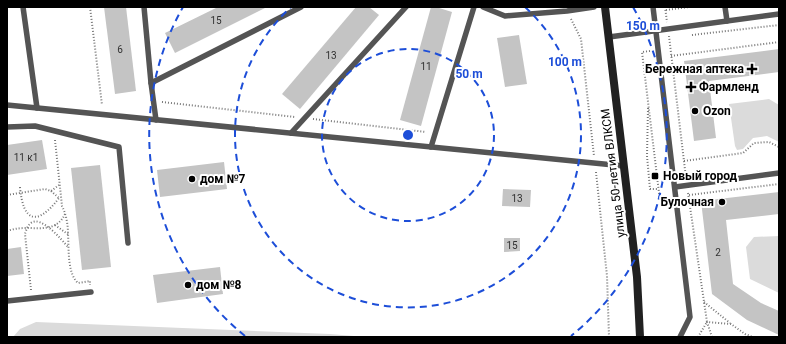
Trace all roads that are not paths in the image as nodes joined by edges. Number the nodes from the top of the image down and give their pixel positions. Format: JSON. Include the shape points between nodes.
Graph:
{"nodes":[{"id":1,"x":23,"y":7,"type":"edge"},
{"id":2,"x":144,"y":7,"type":"edge"},
{"id":3,"x":301,"y":7,"type":"edge"},
{"id":4,"x":406,"y":7,"type":"edge"},
{"id":5,"x":474,"y":7,"type":"edge"},
{"id":6,"x":483,"y":7,"type":"edge"},
{"id":7,"x":594,"y":7,"type":"edge"},
{"id":8,"x":605,"y":7,"type":"edge"},
{"id":9,"x":653,"y":7,"type":"edge"},
{"id":10,"x":725,"y":7,"type":"edge"},
{"id":11,"x":779,"y":14,"type":"edge"},
{"id":12,"x":727,"y":21,"type":"junction"},
{"id":13,"x":656,"y":31,"type":"junction"},
{"id":14,"x":609,"y":37,"type":"junction"},
{"id":15,"x":151,"y":82,"type":"junction"},
{"id":16,"x":7,"y":105,"type":"edge"},
{"id":17,"x":38,"y":108,"type":"junction"},
{"id":18,"x":156,"y":120,"type":"junction"},
{"id":19,"x":7,"y":127,"type":"edge"},
{"id":20,"x":291,"y":133,"type":"junction"},
{"id":21,"x":431,"y":147,"type":"junction"},
{"id":22,"x":624,"y":166,"type":"junction"},
{"id":23,"x":779,"y":174,"type":"edge"},
{"id":24,"x":675,"y":187,"type":"junction"},
{"id":25,"x":128,"y":243,"type":"dead end"},
{"id":26,"x":91,"y":292,"type":"road end"},
{"id":27,"x":7,"y":301,"type":"edge"},
{"id":28,"x":640,"y":337,"type":"edge"},
{"id":29,"x":680,"y":337,"type":"edge"}],
"edges":[{"from":1,"to":17,"type":"lane"},
{"from":2,"to":15,"type":"lane"},
{"from":3,"to":15,"type":"lane"},
{"from":4,"to":20,"type":"lane"},
{"from":5,"to":21,"type":"lane"},
{"from":6,"to":7,"type":"lane","via":[[505,16]]},
{"from":8,"to":14,"type":"main road","name":"улица 50-летия ВЛКСМ"},
{"from":9,"to":13,"type":"lane"},
{"from":10,"to":12,"type":"lane"},
{"from":11,"to":12,"type":"lane"},
{"from":12,"to":13,"type":"lane"},
{"from":13,"to":14,"type":"lane"},
{"from":13,"to":24,"type":"lane"},
{"from":14,"to":22,"type":"main road","name":"улица 50-летия ВЛКСМ"},
{"from":15,"to":18,"type":"lane"},
{"from":16,"to":17,"type":"lane"},
{"from":17,"to":18,"type":"lane"},
{"from":18,"to":20,"type":"lane"},
{"from":19,"to":25,"type":"lane","via":[[35,126],[119,147]]},
{"from":20,"to":21,"type":"lane"},
{"from":21,"to":22,"type":"lane"},
{"from":22,"to":28,"type":"main road","name":"улица 50-летия ВЛКСМ","via":[[637,277]]},
{"from":23,"to":24,"type":"lane"},
{"from":24,"to":29,"type":"lane","via":[[690,318]]},
{"from":26,"to":27,"type":"lane"}]}
